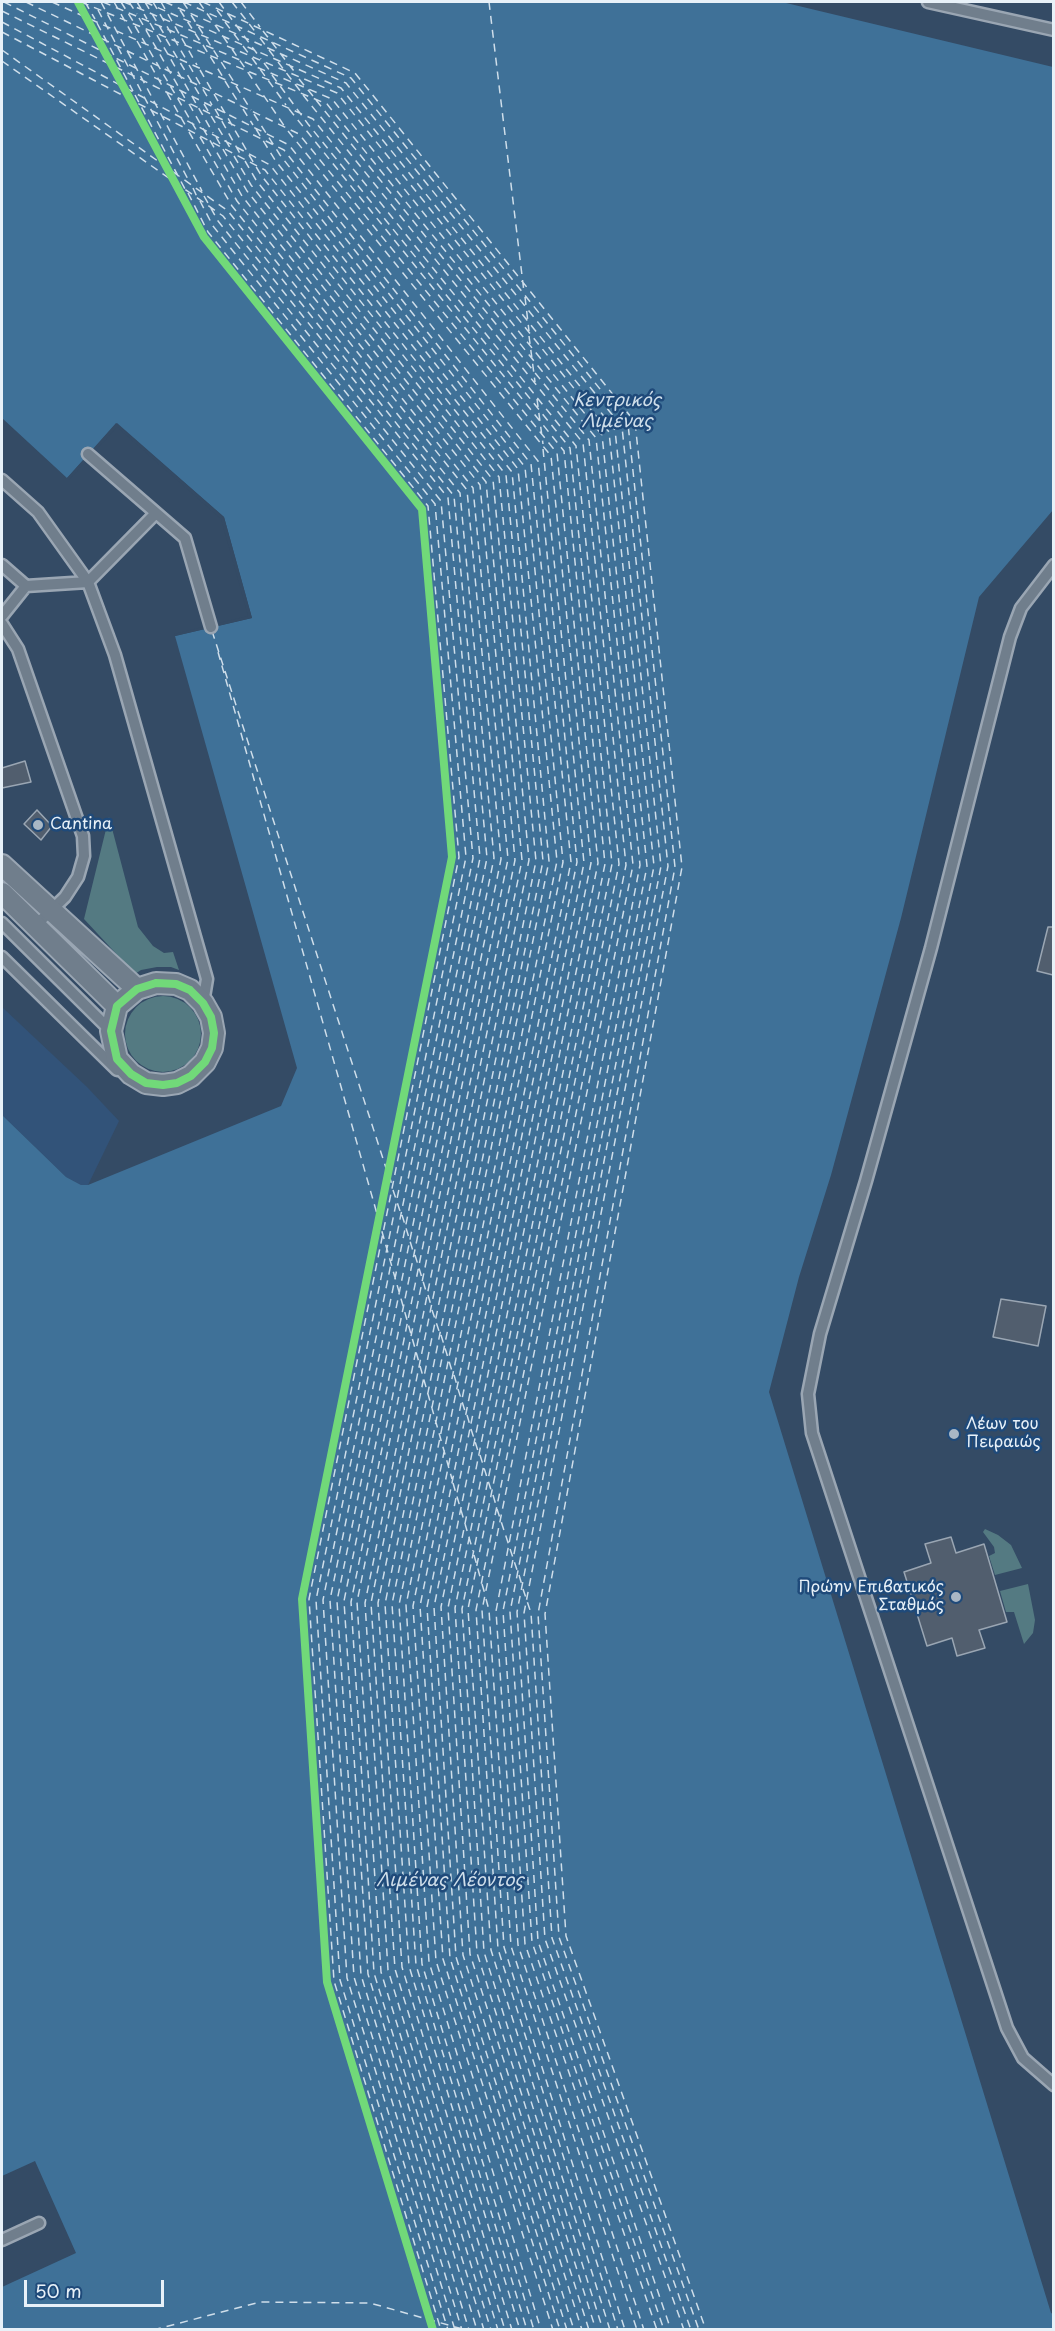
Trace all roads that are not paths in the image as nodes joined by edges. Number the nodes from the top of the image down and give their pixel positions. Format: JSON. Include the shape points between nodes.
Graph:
{"nodes":[{"id":1,"x":928,"y":2,"type":"edge"},
{"id":2,"x":1053,"y":30,"type":"edge"},
{"id":3,"x":88,"y":454,"type":"dead end"},
{"id":4,"x":2,"y":480,"type":"edge"},
{"id":5,"x":156,"y":513,"type":"junction"},
{"id":6,"x":2,"y":565,"type":"edge"},
{"id":7,"x":1053,"y":565,"type":"edge"},
{"id":8,"x":88,"y":582,"type":"junction"},
{"id":9,"x":26,"y":586,"type":"junction"},
{"id":10,"x":2,"y":616,"type":"edge"},
{"id":11,"x":2,"y":624,"type":"edge"},
{"id":12,"x":211,"y":627,"type":"dead end"},
{"id":13,"x":2,"y":865,"type":"edge"},
{"id":14,"x":2,"y":893,"type":"edge"},
{"id":15,"x":51,"y":910,"type":"junction"},
{"id":16,"x":2,"y":923,"type":"edge"},
{"id":17,"x":36,"y":925,"type":"junction"},
{"id":18,"x":2,"y":957,"type":"edge"},
{"id":19,"x":137,"y":989,"type":"junction"},
{"id":20,"x":203,"y":1003,"type":"junction"},
{"id":21,"x":117,"y":1006,"type":"junction"},
{"id":22,"x":111,"y":1031,"type":"junction"},
{"id":23,"x":146,"y":1083,"type":"junction"},
{"id":24,"x":1053,"y":2085,"type":"edge"},
{"id":25,"x":39,"y":2223,"type":"dead end"},
{"id":26,"x":2,"y":2240,"type":"edge"}],
"edges":[{"from":1,"to":2,"type":"lane"},
{"from":3,"to":5,"type":"lane"},
{"from":4,"to":8,"type":"lane","via":[[38,512]]},
{"from":5,"to":8,"type":"lane"},
{"from":5,"to":12,"type":"lane","via":[[185,538]]},
{"from":6,"to":9,"type":"lane"},
{"from":7,"to":24,"type":"lane","via":[[1021,608],[1010,637],[928,959],[820,1334],[808,1394],[812,1433],[1007,2028],[1023,2058]]},
{"from":8,"to":9,"type":"lane"},
{"from":8,"to":20,"type":"lane","via":[[115,655],[201,956],[207,979]]},
{"from":9,"to":10,"type":"lane"},
{"from":11,"to":15,"type":"lane","via":[[18,649],[83,836],[84,856],[78,877]]},
{"from":13,"to":15,"type":"street"},
{"from":14,"to":17,"type":"street"},
{"from":15,"to":17,"type":"lane"},
{"from":15,"to":19,"type":"street"},
{"from":16,"to":22,"type":"lane"},
{"from":17,"to":21,"type":"street"},
{"from":18,"to":23,"type":"lane","via":[[118,1071]]},
{"from":19,"to":20,"type":"street","via":[[156,983],[176,984],[190,990]]},
{"from":19,"to":21,"type":"street"},
{"from":20,"to":23,"type":"street","via":[[214,1033],[205,1062],[177,1083]]},
{"from":21,"to":22,"type":"street"},
{"from":22,"to":23,"type":"street","via":[[117,1059]]},
{"from":25,"to":26,"type":"lane"}]}
